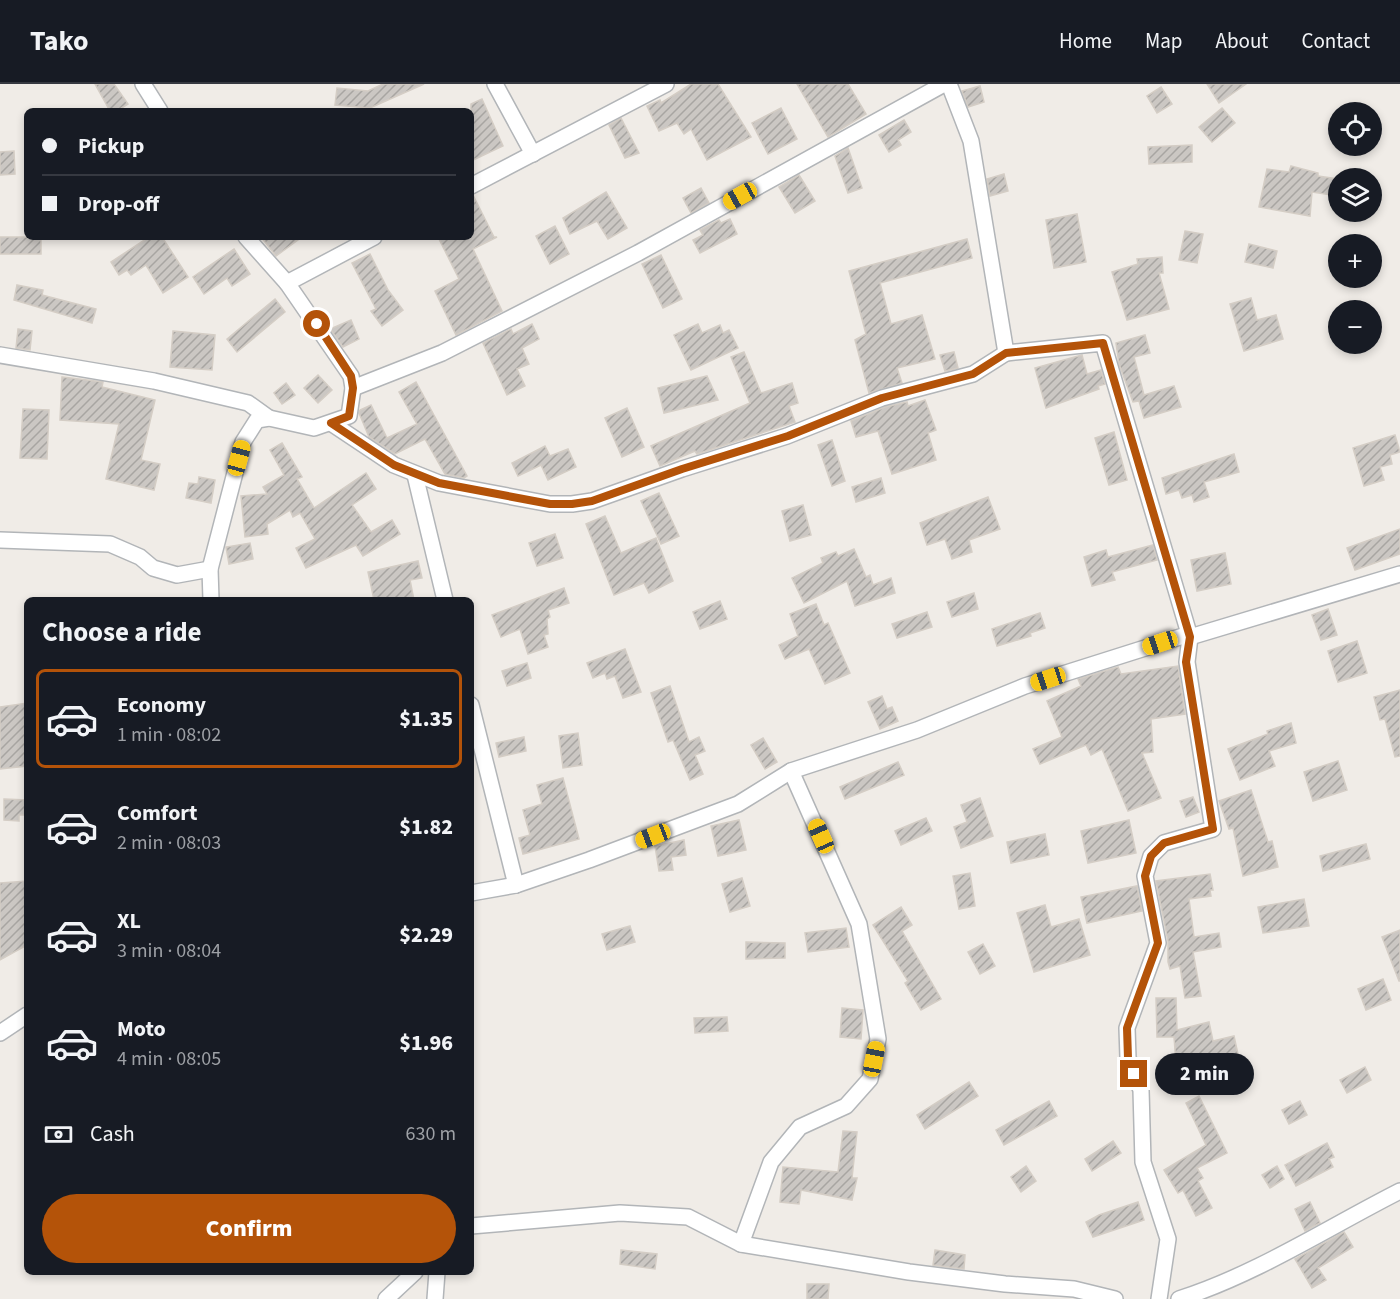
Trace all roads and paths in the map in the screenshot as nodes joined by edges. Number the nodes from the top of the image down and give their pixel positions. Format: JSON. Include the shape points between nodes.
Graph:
{"nodes":[{"id":1,"x":142,"y":84,"type":"edge"},
{"id":2,"x":495,"y":84,"type":"edge"},
{"id":3,"x":666,"y":84,"type":"edge"},
{"id":4,"x":944,"y":84,"type":"edge"},
{"id":5,"x":949,"y":84,"type":"edge"},
{"id":6,"x":157,"y":108,"type":"edge"},
{"id":7,"x":533,"y":154,"type":"junction"},
{"id":8,"x":474,"y":184,"type":"edge"},
{"id":9,"x":249,"y":240,"type":"edge"},
{"id":10,"x":368,"y":240,"type":"edge"},
{"id":11,"x":287,"y":284,"type":"junction"},
{"id":12,"x":1006,"y":353,"type":"junction"},
{"id":13,"x":0,"y":355,"type":"edge"},
{"id":14,"x":353,"y":388,"type":"junction"},
{"id":15,"x":269,"y":418,"type":"junction"},
{"id":16,"x":331,"y":423,"type":"junction"},
{"id":17,"x":415,"y":475,"type":"junction"},
{"id":18,"x":0,"y":540,"type":"edge"},
{"id":19,"x":210,"y":569,"type":"junction"},
{"id":20,"x":1400,"y":574,"type":"edge"},
{"id":21,"x":211,"y":597,"type":"edge"},
{"id":22,"x":444,"y":597,"type":"edge"},
{"id":23,"x":1190,"y":637,"type":"junction"},
{"id":24,"x":474,"y":717,"type":"edge"},
{"id":25,"x":791,"y":771,"type":"junction"},
{"id":26,"x":516,"y":885,"type":"junction"},
{"id":27,"x":474,"y":892,"type":"edge"},
{"id":28,"x":24,"y":1017,"type":"edge"},
{"id":29,"x":0,"y":1033,"type":"edge"},
{"id":30,"x":1400,"y":1191,"type":"edge"},
{"id":31,"x":474,"y":1226,"type":"edge"},
{"id":32,"x":741,"y":1244,"type":"junction"},
{"id":33,"x":412,"y":1275,"type":"edge"},
{"id":34,"x":437,"y":1275,"type":"edge"},
{"id":35,"x":386,"y":1299,"type":"edge"},
{"id":36,"x":435,"y":1299,"type":"edge"},
{"id":37,"x":1115,"y":1299,"type":"edge"},
{"id":38,"x":1159,"y":1299,"type":"edge"},
{"id":39,"x":1179,"y":1299,"type":"edge"}],
"edges":[{"from":1,"to":6,"type":"street"},
{"from":2,"to":7,"type":"street"},
{"from":3,"to":7,"type":"street"},
{"from":4,"to":14,"type":"street","via":[[535,306],[442,353]]},
{"from":5,"to":12,"type":"street","via":[[971,141]]},
{"from":7,"to":8,"type":"street"},
{"from":9,"to":11,"type":"street"},
{"from":10,"to":11,"type":"street"},
{"from":11,"to":14,"type":"street","via":[[336,351],[351,376]]},
{"from":12,"to":17,"type":"street","via":[[973,374],[882,398],[788,436],[592,501],[550,504],[456,487]]},
{"from":12,"to":23,"type":"street","via":[[1103,343]]},
{"from":13,"to":15,"type":"street","via":[[154,381],[248,402]]},
{"from":14,"to":16,"type":"street","via":[[349,416]]},
{"from":15,"to":16,"type":"street","via":[[314,428]]},
{"from":15,"to":19,"type":"street","via":[[257,420],[243,442]]},
{"from":16,"to":17,"type":"street"},
{"from":17,"to":22,"type":"street"},
{"from":18,"to":19,"type":"street","via":[[110,544],[140,557],[153,568],[177,576]]},
{"from":19,"to":21,"type":"street"},
{"from":20,"to":23,"type":"street"},
{"from":23,"to":25,"type":"street","via":[[1025,686],[917,730]]},
{"from":23,"to":38,"type":"street","via":[[1186,662],[1213,829],[1164,843],[1151,856],[1145,876],[1158,943],[1127,1028],[1128,1058],[1141,1090],[1143,1162],[1168,1239]]},
{"from":24,"to":26,"type":"street"},
{"from":25,"to":26,"type":"street","via":[[738,804]]},
{"from":25,"to":32,"type":"street","via":[[860,924],[878,1039],[870,1079],[846,1106],[800,1127],[771,1162]]},
{"from":26,"to":27,"type":"street"},
{"from":28,"to":29,"type":"street"},
{"from":30,"to":39,"type":"street","via":[[1260,1266]]},
{"from":31,"to":32,"type":"street","via":[[620,1213],[688,1217]]},
{"from":32,"to":37,"type":"street","via":[[909,1272],[1074,1289]]},
{"from":33,"to":35,"type":"street"},
{"from":34,"to":36,"type":"street"}]}
